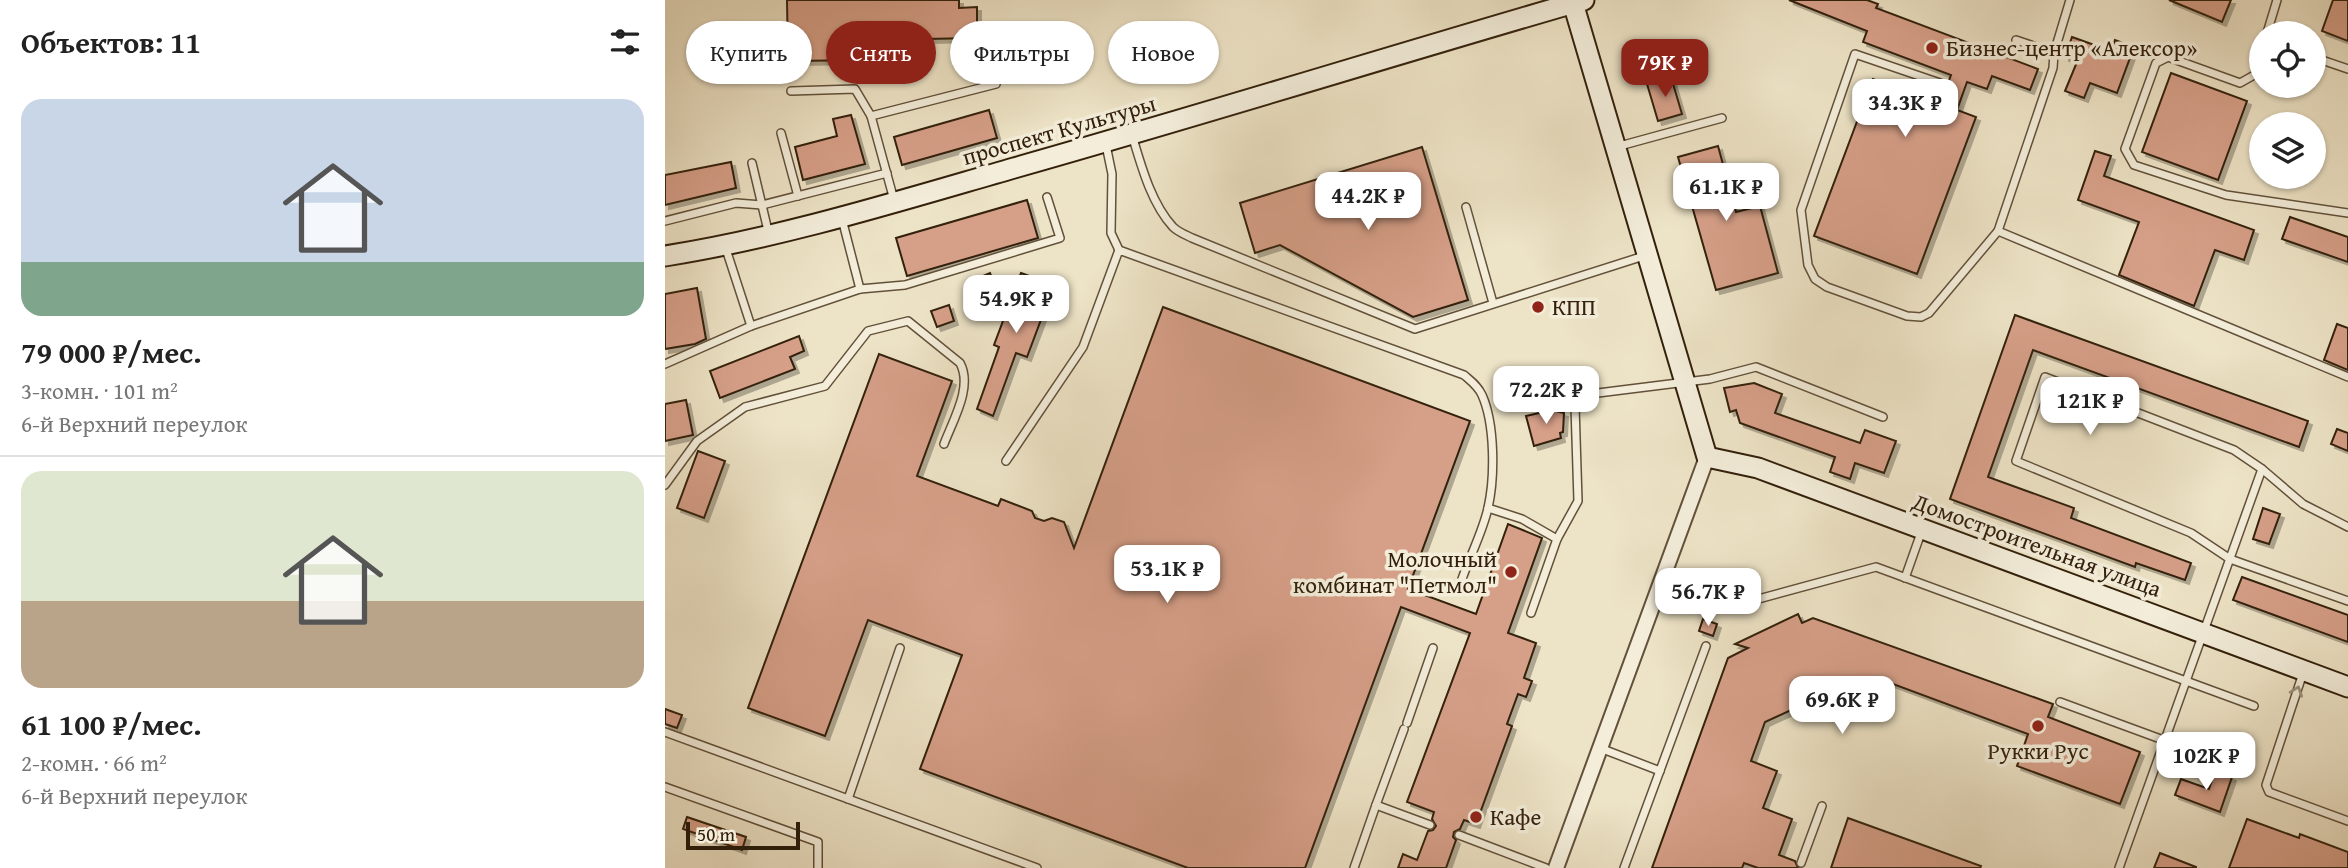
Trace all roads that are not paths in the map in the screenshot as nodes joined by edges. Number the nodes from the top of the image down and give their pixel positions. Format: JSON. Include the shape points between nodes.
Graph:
{"nodes":[{"id":1,"x":2070,"y":0,"type":"edge"},
{"id":2,"x":2277,"y":0,"type":"edge"},
{"id":3,"x":1576,"y":1,"type":"edge"},
{"id":4,"x":2271,"y":21,"type":"edge"},
{"id":5,"x":2016,"y":40,"type":"dead end"},
{"id":6,"x":2054,"y":53,"type":"junction"},
{"id":7,"x":2326,"y":61,"type":"edge"},
{"id":8,"x":2348,"y":69,"type":"edge"},
{"id":9,"x":2249,"y":78,"type":"edge"},
{"id":10,"x":1940,"y":83,"type":"dead end"},
{"id":11,"x":996,"y":84,"type":"dead end"},
{"id":12,"x":792,"y":91,"type":"dead end"},
{"id":13,"x":871,"y":116,"type":"junction"},
{"id":14,"x":1722,"y":118,"type":"dead end"},
{"id":15,"x":781,"y":133,"type":"dead end"},
{"id":16,"x":1132,"y":134,"type":"junction"},
{"id":17,"x":1105,"y":142,"type":"junction"},
{"id":18,"x":1615,"y":147,"type":"junction"},
{"id":19,"x":752,"y":163,"type":"dead end"},
{"id":20,"x":887,"y":173,"type":"junction"},
{"id":21,"x":798,"y":196,"type":"junction"},
{"id":22,"x":1047,"y":197,"type":"dead end"},
{"id":23,"x":894,"y":202,"type":"junction"},
{"id":24,"x":762,"y":205,"type":"junction"},
{"id":25,"x":1466,"y":207,"type":"dead end"},
{"id":26,"x":2348,"y":213,"type":"edge"},
{"id":27,"x":841,"y":218,"type":"junction"},
{"id":28,"x":665,"y":221,"type":"edge"},
{"id":29,"x":1998,"y":231,"type":"junction"},
{"id":30,"x":769,"y":236,"type":"junction"},
{"id":31,"x":725,"y":246,"type":"junction"},
{"id":32,"x":1119,"y":250,"type":"junction"},
{"id":33,"x":1648,"y":255,"type":"junction"},
{"id":34,"x":665,"y":256,"type":"edge"},
{"id":35,"x":860,"y":289,"type":"junction"},
{"id":36,"x":1493,"y":303,"type":"junction"},
{"id":37,"x":751,"y":326,"type":"junction"},
{"id":38,"x":665,"y":364,"type":"edge"},
{"id":39,"x":2348,"y":377,"type":"edge"},
{"id":40,"x":1685,"y":383,"type":"junction"},
{"id":41,"x":1884,"y":417,"type":"dead end"},
{"id":42,"x":944,"y":444,"type":"dead end"},
{"id":43,"x":1707,"y":457,"type":"junction"},
{"id":44,"x":1006,"y":461,"type":"dead end"},
{"id":45,"x":2262,"y":469,"type":"junction"},
{"id":46,"x":665,"y":485,"type":"edge"},
{"id":47,"x":1488,"y":508,"type":"junction"},
{"id":48,"x":2348,"y":527,"type":"edge"},
{"id":49,"x":1922,"y":529,"type":"junction"},
{"id":50,"x":1557,"y":539,"type":"junction"},
{"id":51,"x":2231,"y":559,"type":"junction"},
{"id":52,"x":1905,"y":578,"type":"junction"},
{"id":53,"x":1462,"y":579,"type":"dead end"},
{"id":54,"x":2348,"y":601,"type":"edge"},
{"id":55,"x":1729,"y":607,"type":"dead end"},
{"id":56,"x":1531,"y":613,"type":"dead end"},
{"id":57,"x":2205,"y":634,"type":"junction"},
{"id":58,"x":1706,"y":646,"type":"dead end"},
{"id":59,"x":900,"y":648,"type":"dead end"},
{"id":60,"x":1433,"y":648,"type":"dead end"},
{"id":61,"x":2304,"y":670,"type":"junction"},
{"id":62,"x":2187,"y":681,"type":"junction"},
{"id":63,"x":2348,"y":687,"type":"edge"},
{"id":64,"x":2060,"y":702,"type":"dead end"},
{"id":65,"x":2254,"y":706,"type":"dead end"},
{"id":66,"x":665,"y":732,"type":"edge"},
{"id":67,"x":2166,"y":741,"type":"junction"},
{"id":68,"x":1600,"y":747,"type":"junction"},
{"id":69,"x":1660,"y":771,"type":"junction"},
{"id":70,"x":665,"y":787,"type":"edge"},
{"id":71,"x":848,"y":799,"type":"junction"},
{"id":72,"x":1376,"y":805,"type":"junction"},
{"id":73,"x":1822,"y":806,"type":"dead end"},
{"id":74,"x":2348,"y":821,"type":"edge"},
{"id":75,"x":1430,"y":825,"type":"dead end"},
{"id":76,"x":1458,"y":835,"type":"dead end"},
{"id":77,"x":1801,"y":863,"type":"dead end"},
{"id":78,"x":818,"y":868,"type":"edge"},
{"id":79,"x":1037,"y":868,"type":"edge"},
{"id":80,"x":1354,"y":868,"type":"edge"},
{"id":81,"x":1546,"y":868,"type":"edge"},
{"id":82,"x":1556,"y":868,"type":"edge"},
{"id":83,"x":1624,"y":868,"type":"edge"},
{"id":84,"x":2119,"y":868,"type":"edge"}],
"edges":[{"from":1,"to":6,"type":"lane"},
{"from":2,"to":4,"type":"lane"},
{"from":3,"to":16,"type":"street","name":"проспект Культуры"},
{"from":3,"to":18,"type":"street"},
{"from":5,"to":6,"type":"lane"},
{"from":6,"to":29,"type":"lane","via":[[2053,68]]},
{"from":7,"to":8,"type":"lane"},
{"from":9,"to":26,"type":"lane","via":[[2240,83],[2168,57],[2157,63],[2125,149],[2134,165],[2226,195]]},
{"from":10,"to":29,"type":"lane","via":[[1855,54],[1801,210],[1808,265],[1826,287],[1921,317]]},
{"from":11,"to":13,"type":"lane"},
{"from":12,"to":13,"type":"lane","via":[[855,89]]},
{"from":13,"to":20,"type":"lane"},
{"from":14,"to":18,"type":"lane"},
{"from":15,"to":21,"type":"lane"},
{"from":16,"to":17,"type":"street","name":"проспект Культуры"},
{"from":16,"to":36,"type":"lane","via":[[1161,211],[1175,229],[1192,238],[1415,329]]},
{"from":17,"to":23,"type":"street","name":"проспект Культуры"},
{"from":17,"to":32,"type":"lane","via":[[1111,174],[1111,233]]},
{"from":18,"to":33,"type":"street"},
{"from":19,"to":24,"type":"lane"},
{"from":20,"to":21,"type":"lane"},
{"from":20,"to":23,"type":"lane"},
{"from":21,"to":24,"type":"lane"},
{"from":22,"to":35,"type":"lane","via":[[1060,237],[905,285]]},
{"from":23,"to":27,"type":"street","name":"проспект Культуры"},
{"from":24,"to":28,"type":"lane","via":[[736,203]]},
{"from":24,"to":30,"type":"lane"},
{"from":25,"to":36,"type":"lane"},
{"from":27,"to":30,"type":"street","name":"проспект Культуры"},
{"from":27,"to":35,"type":"lane"},
{"from":29,"to":39,"type":"lane"},
{"from":30,"to":31,"type":"street","name":"проспект Культуры"},
{"from":31,"to":34,"type":"street","name":"проспект Культуры"},
{"from":31,"to":37,"type":"lane"},
{"from":32,"to":44,"type":"lane","via":[[1083,347]]},
{"from":32,"to":47,"type":"lane","via":[[1464,375],[1482,396],[1487,417],[1492,456]]},
{"from":33,"to":36,"type":"lane"},
{"from":33,"to":40,"type":"street"},
{"from":35,"to":37,"type":"lane"},
{"from":37,"to":38,"type":"lane"},
{"from":40,"to":41,"type":"lane","via":[[1756,367]]},
{"from":40,"to":43,"type":"street"},
{"from":40,"to":50,"type":"lane","via":[[1576,398],[1578,501]]},
{"from":42,"to":46,"type":"lane","via":[[965,385],[965,372],[908,321],[868,331],[825,386],[745,407],[697,441]]},
{"from":43,"to":49,"type":"street","name":"Домостроительная улица","via":[[1758,468]]},
{"from":43,"to":68,"type":"street"},
{"from":45,"to":48,"type":"lane","via":[[2303,504]]},
{"from":45,"to":51,"type":"lane"},
{"from":45,"to":51,"type":"lane","via":[[2234,450],[2045,377],[2017,461],[2191,533]]},
{"from":47,"to":50,"type":"lane"},
{"from":47,"to":53,"type":"lane"},
{"from":49,"to":52,"type":"lane"},
{"from":49,"to":57,"type":"street","name":"Домостроительная улица"},
{"from":50,"to":56,"type":"lane"},
{"from":51,"to":54,"type":"lane"},
{"from":51,"to":57,"type":"lane"},
{"from":52,"to":55,"type":"lane","via":[[1876,567]]},
{"from":52,"to":62,"type":"lane"},
{"from":57,"to":61,"type":"street","name":"Домостроительная улица"},
{"from":57,"to":62,"type":"lane"},
{"from":58,"to":69,"type":"lane"},
{"from":59,"to":71,"type":"lane"},
{"from":60,"to":72,"type":"lane"},
{"from":61,"to":63,"type":"street","name":"Домостроительная улица"},
{"from":74,"to":61,"type":"lane","one_way":true,"via":[[2269,792],[2266,785]]},
{"from":62,"to":65,"type":"lane"},
{"from":62,"to":67,"type":"lane"},
{"from":64,"to":67,"type":"lane"},
{"from":66,"to":71,"type":"lane"},
{"from":67,"to":84,"type":"lane"},
{"from":68,"to":69,"type":"lane"},
{"from":68,"to":82,"type":"street"},
{"from":69,"to":83,"type":"lane"},
{"from":70,"to":78,"type":"lane","via":[[818,842]]},
{"from":71,"to":79,"type":"lane"},
{"from":72,"to":75,"type":"lane"},
{"from":72,"to":80,"type":"lane"},
{"from":73,"to":77,"type":"lane"},
{"from":76,"to":81,"type":"lane"}]}
